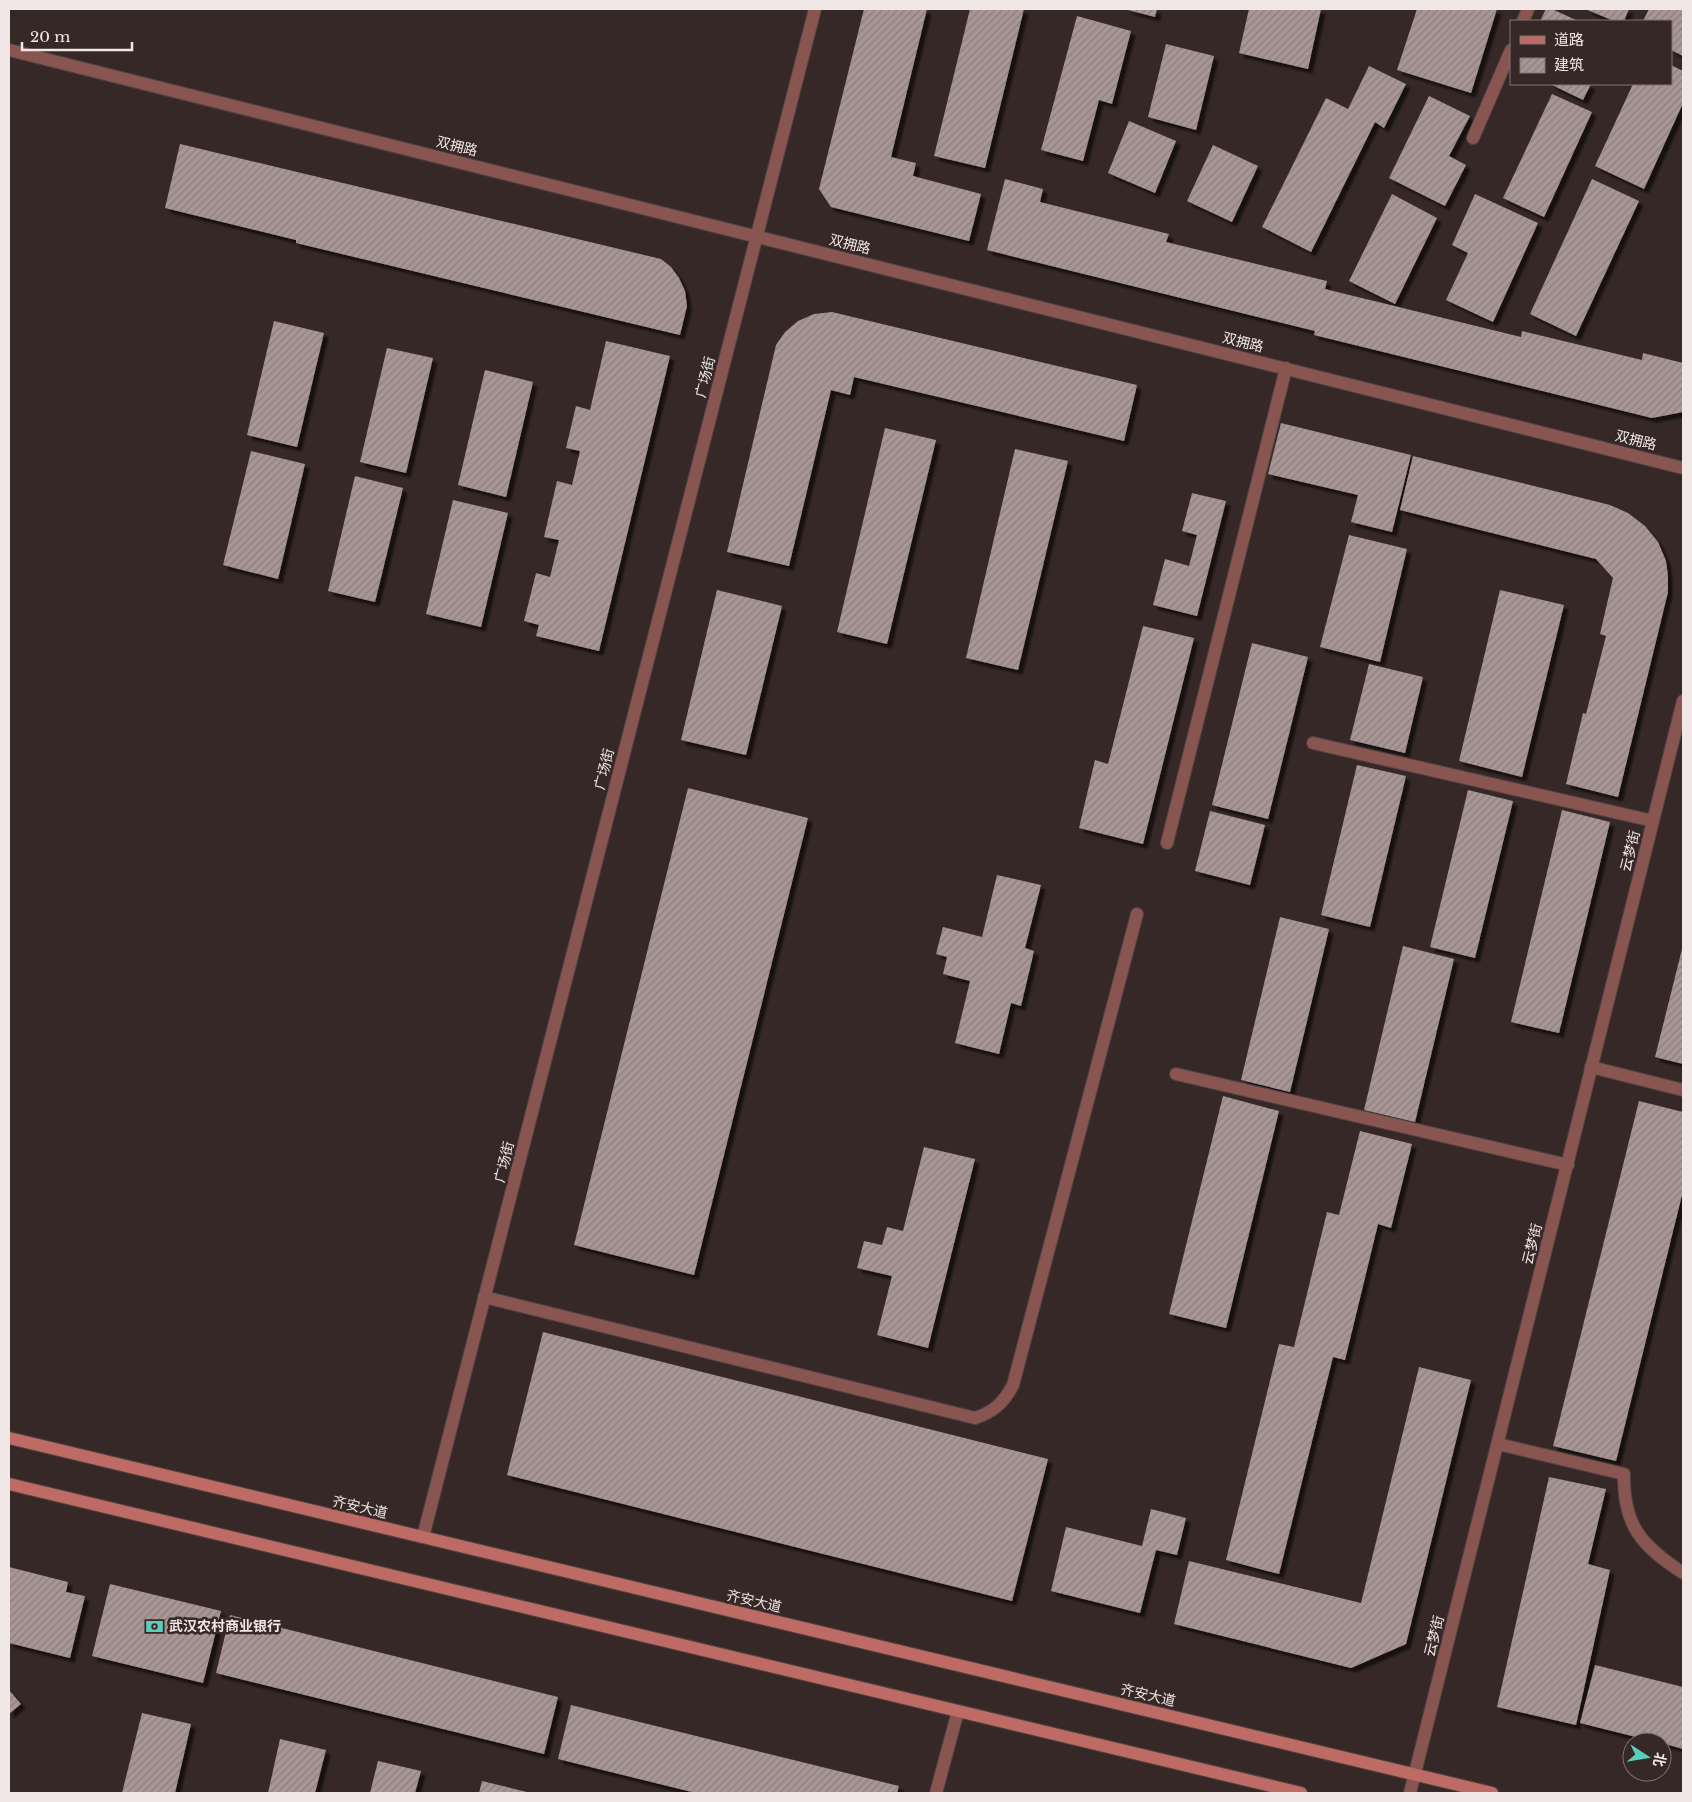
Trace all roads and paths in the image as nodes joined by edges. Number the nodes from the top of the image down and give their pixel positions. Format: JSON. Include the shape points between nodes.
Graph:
{"nodes":[{"id":1,"x":815,"y":9,"type":"edge"},
{"id":2,"x":9,"y":50,"type":"edge"},
{"id":3,"x":1510,"y":52,"type":"edge"},
{"id":4,"x":1473,"y":138,"type":"dead end"},
{"id":5,"x":756,"y":236,"type":"junction"},
{"id":6,"x":1286,"y":368,"type":"junction"},
{"id":7,"x":1683,"y":468,"type":"edge"},
{"id":8,"x":1683,"y":701,"type":"edge"},
{"id":9,"x":1313,"y":742,"type":"dead end"},
{"id":10,"x":1653,"y":821,"type":"junction"},
{"id":11,"x":1167,"y":843,"type":"dead end"},
{"id":12,"x":1137,"y":914,"type":"dead end"},
{"id":13,"x":1591,"y":1067,"type":"junction"},
{"id":14,"x":1176,"y":1074,"type":"dead end"},
{"id":15,"x":1683,"y":1090,"type":"edge"},
{"id":16,"x":1568,"y":1165,"type":"junction"},
{"id":17,"x":484,"y":1297,"type":"junction"},
{"id":18,"x":9,"y":1438,"type":"edge"},
{"id":19,"x":1498,"y":1444,"type":"junction"},
{"id":20,"x":9,"y":1484,"type":"edge"},
{"id":21,"x":423,"y":1538,"type":"junction"},
{"id":22,"x":1683,"y":1573,"type":"edge"},
{"id":23,"x":958,"y":1711,"type":"junction"},
{"id":24,"x":1415,"y":1775,"type":"junction"},
{"id":25,"x":936,"y":1793,"type":"edge"},
{"id":26,"x":1301,"y":1793,"type":"edge"},
{"id":27,"x":1410,"y":1793,"type":"edge"},
{"id":28,"x":1492,"y":1793,"type":"edge"}],
"edges":[{"from":1,"to":5,"type":"street","name":"广场街"},
{"from":2,"to":5,"type":"street","name":"双拥路"},
{"from":3,"to":4,"type":"street"},
{"from":5,"to":6,"type":"street","name":"双拥路"},
{"from":5,"to":17,"type":"street","name":"广场街"},
{"from":6,"to":7,"type":"street","name":"双拥路"},
{"from":6,"to":11,"type":"street"},
{"from":8,"to":10,"type":"street","name":"云梦街"},
{"from":9,"to":10,"type":"street"},
{"from":10,"to":13,"type":"street","name":"云梦街"},
{"from":12,"to":17,"type":"street","via":[[1013,1385],[1007,1397],[987,1414],[975,1418]]},
{"from":13,"to":15,"type":"street"},
{"from":13,"to":16,"type":"street","name":"云梦街"},
{"from":14,"to":16,"type":"street"},
{"from":16,"to":19,"type":"street","name":"云梦街"},
{"from":17,"to":21,"type":"street","name":"广场街"},
{"from":18,"to":21,"type":"main road","name":"齐安大道"},
{"from":19,"to":22,"type":"street","via":[[1624,1474],[1624,1492],[1633,1526],[1651,1550]]},
{"from":19,"to":24,"type":"street","name":"云梦街"},
{"from":20,"to":23,"type":"main road"},
{"from":21,"to":24,"type":"main road","name":"齐安大道"},
{"from":23,"to":25,"type":"street"},
{"from":23,"to":26,"type":"main road"},
{"from":24,"to":27,"type":"street","name":"云梦街"},
{"from":24,"to":28,"type":"main road","name":"齐安大道"}]}
